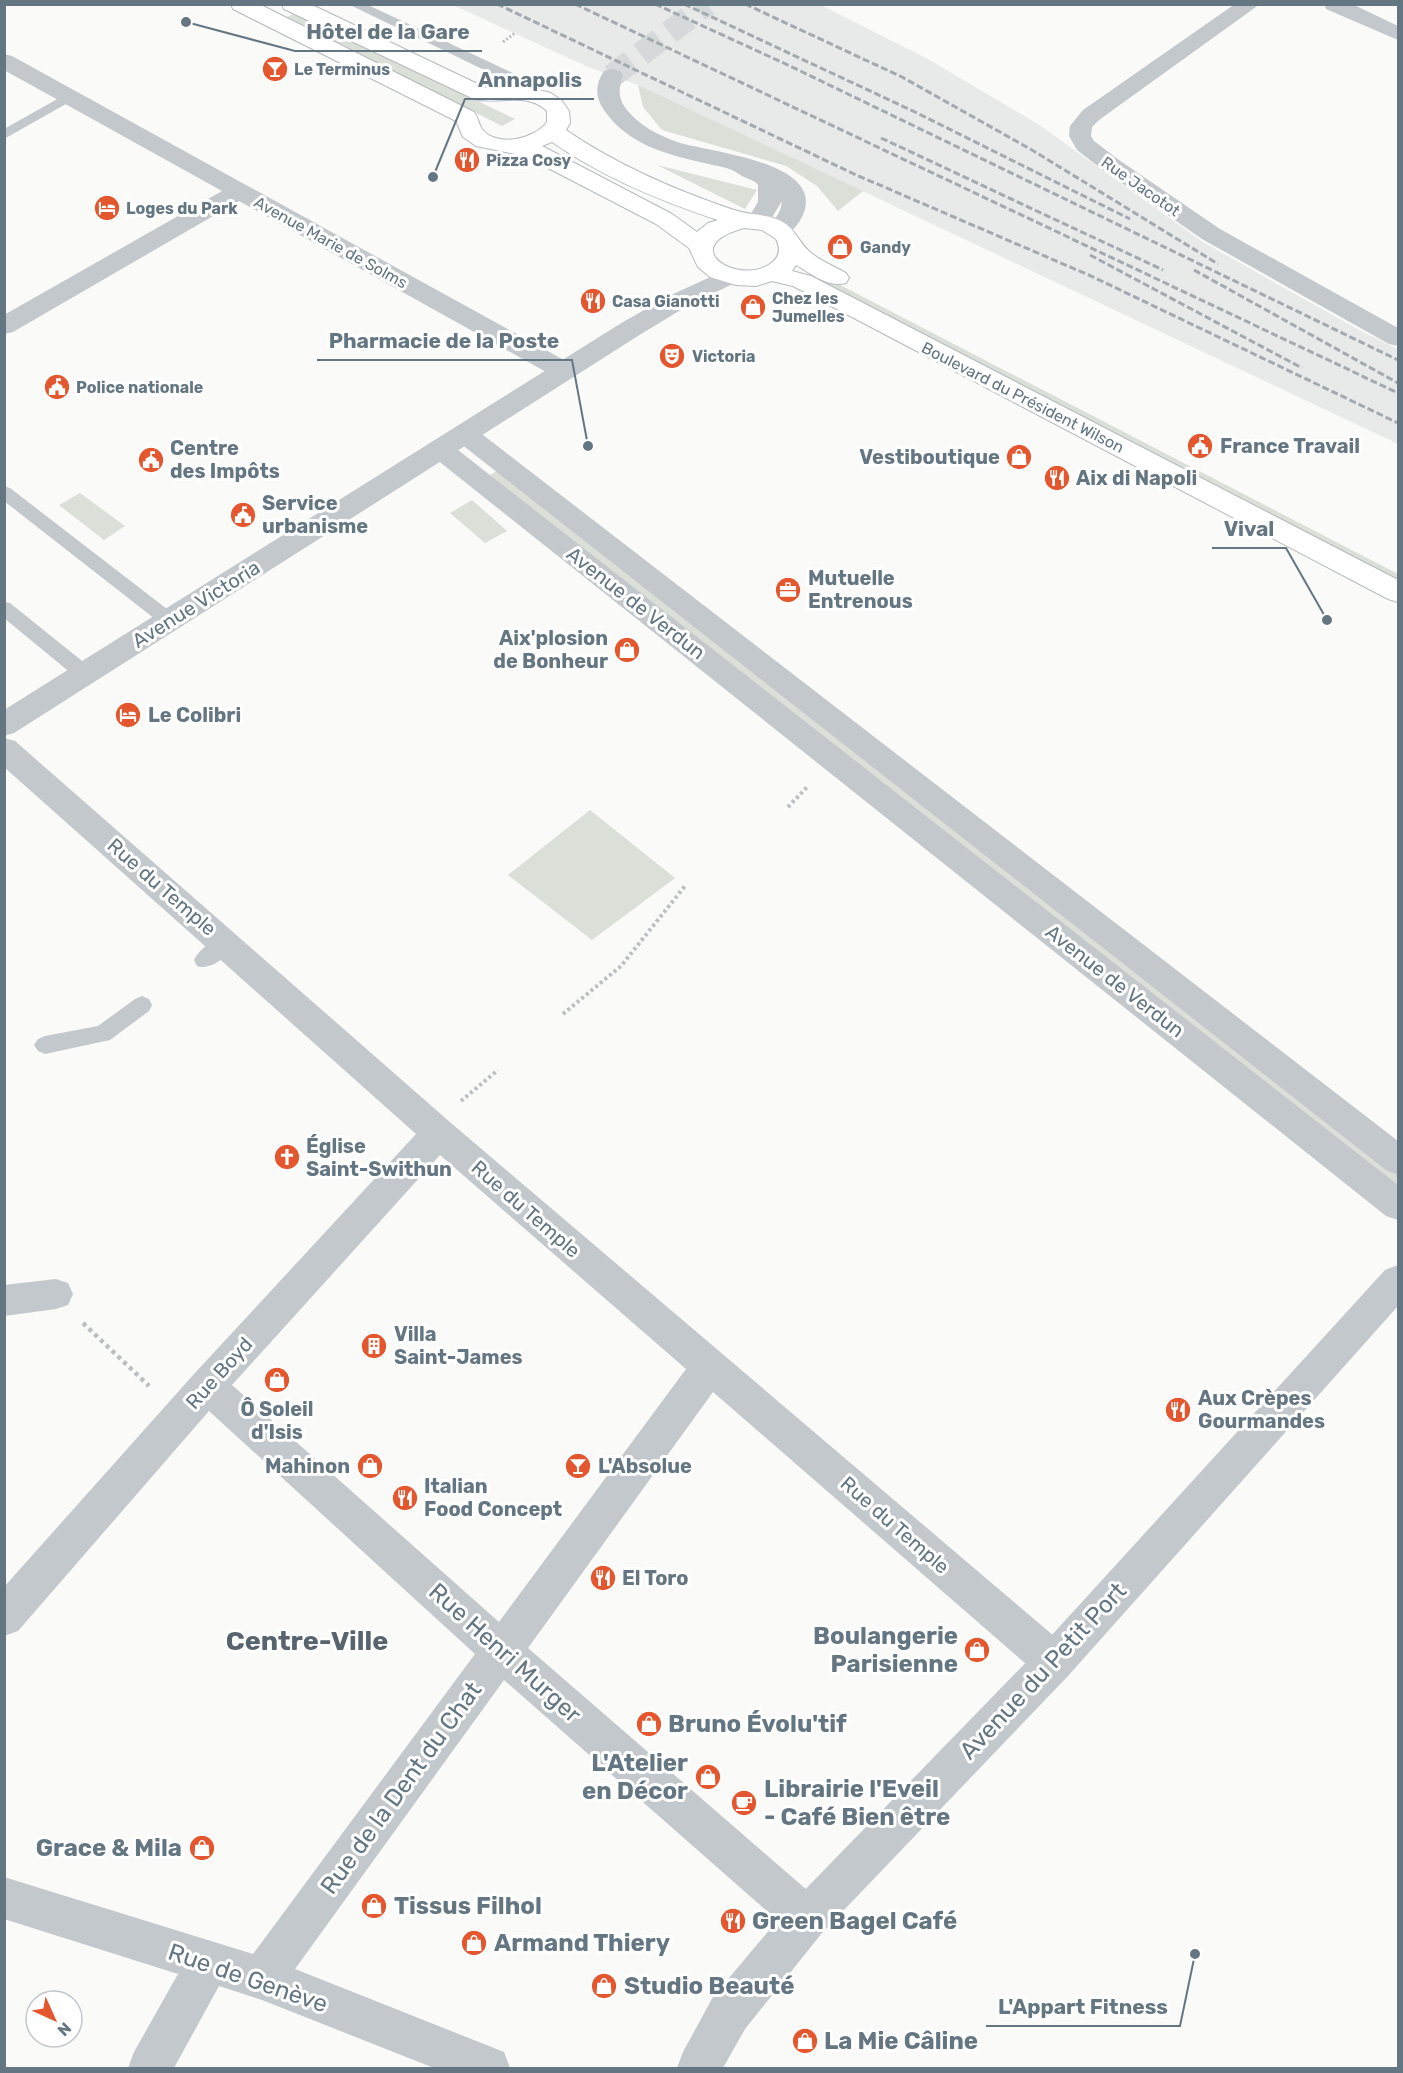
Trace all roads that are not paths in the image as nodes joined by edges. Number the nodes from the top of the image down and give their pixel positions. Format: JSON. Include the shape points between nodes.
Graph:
{"nodes":[{"id":1,"x":241,"y":4,"type":"edge"},
{"id":2,"x":292,"y":4,"type":"edge"},
{"id":3,"x":354,"y":4,"type":"edge"},
{"id":4,"x":1250,"y":4,"type":"edge"},
{"id":5,"x":1334,"y":4,"type":"edge"},
{"id":6,"x":1398,"y":34,"type":"edge"},
{"id":7,"x":4,"y":61,"type":"edge"},
{"id":8,"x":612,"y":76,"type":"dead end"},
{"id":9,"x":530,"y":94,"type":"junction"},
{"id":10,"x":68,"y":97,"type":"junction"},
{"id":11,"x":554,"y":132,"type":"junction"},
{"id":12,"x":4,"y":135,"type":"edge"},
{"id":13,"x":514,"y":146,"type":"junction"},
{"id":14,"x":240,"y":191,"type":"junction"},
{"id":15,"x":768,"y":231,"type":"junction"},
{"id":16,"x":700,"y":245,"type":"junction"},
{"id":17,"x":720,"y":272,"type":"junction"},
{"id":18,"x":773,"y":273,"type":"junction"},
{"id":19,"x":4,"y":326,"type":"edge"},
{"id":20,"x":1398,"y":338,"type":"edge"},
{"id":21,"x":564,"y":371,"type":"junction"},
{"id":22,"x":453,"y":441,"type":"junction"},
{"id":23,"x":4,"y":492,"type":"edge"},
{"id":24,"x":1398,"y":567,"type":"edge"},
{"id":25,"x":1398,"y":592,"type":"edge"},
{"id":26,"x":4,"y":608,"type":"edge"},
{"id":27,"x":170,"y":621,"type":"junction"},
{"id":28,"x":85,"y":674,"type":"junction"},
{"id":29,"x":4,"y":725,"type":"edge"},
{"id":30,"x":857,"y":738,"type":"junction"},
{"id":31,"x":4,"y":749,"type":"edge"},
{"id":32,"x":831,"y":757,"type":"junction"},
{"id":33,"x":142,"y":1005,"type":"dead end"},
{"id":34,"x":45,"y":1045,"type":"dead end"},
{"id":35,"x":438,"y":1133,"type":"junction"},
{"id":36,"x":1398,"y":1160,"type":"edge"},
{"id":37,"x":1398,"y":1205,"type":"edge"},
{"id":38,"x":1398,"y":1281,"type":"edge"},
{"id":39,"x":56,"y":1294,"type":"road end"},
{"id":40,"x":4,"y":1301,"type":"edge"},
{"id":41,"x":710,"y":1366,"type":"junction"},
{"id":42,"x":207,"y":1386,"type":"junction"},
{"id":43,"x":4,"y":1617,"type":"edge"},
{"id":44,"x":501,"y":1651,"type":"junction"},
{"id":45,"x":1054,"y":1662,"type":"junction"},
{"id":46,"x":4,"y":1898,"type":"edge"},
{"id":47,"x":807,"y":1917,"type":"junction"},
{"id":48,"x":209,"y":1962,"type":"junction"},
{"id":49,"x":262,"y":1978,"type":"junction"},
{"id":50,"x":150,"y":2068,"type":"edge"},
{"id":51,"x":488,"y":2068,"type":"edge"},
{"id":52,"x":699,"y":2068,"type":"edge"}],
"edges":[{"from":1,"to":13,"type":"main road","via":[[466,117],[472,135],[483,141]]},
{"from":2,"to":9,"type":"main road","via":[[482,94]]},
{"from":3,"to":9,"type":"lane","via":[[514,79]]},
{"from":4,"to":20,"type":"street","name":"Rue Jacotot","via":[[1090,115],[1081,126],[1080,136],[1110,165],[1211,234]]},
{"from":5,"to":6,"type":"street"},
{"from":7,"to":10,"type":"street","name":"Avenue Marie de Solms"},
{"from":8,"to":15,"type":"street","via":[[606,88],[609,98],[624,122],[635,130],[668,146],[774,174],[787,184],[796,205],[792,216]]},
{"from":9,"to":11,"type":"main road","via":[[556,107],[560,115]]},
{"from":10,"to":12,"type":"lane"},
{"from":10,"to":14,"type":"street","name":"Avenue Marie de Solms"},
{"from":11,"to":13,"type":"main road","via":[[530,144]]},
{"from":11,"to":15,"type":"main road","name":"Boulevard du Président Wilson","via":[[671,194]]},
{"from":13,"to":16,"type":"main road","via":[[664,219]]},
{"from":14,"to":19,"type":"street"},
{"from":14,"to":21,"type":"street","name":"Avenue Marie de Solms"},
{"from":15,"to":16,"type":"main road","via":[[714,228]]},
{"from":15,"to":18,"type":"main road","via":[[791,258]]},
{"from":15,"to":24,"type":"main road","name":"Boulevard du Président Wilson","via":[[826,272]]},
{"from":16,"to":17,"type":"main road","via":[[700,254]]},
{"from":17,"to":18,"type":"main road","via":[[760,277]]},
{"from":17,"to":21,"type":"street","name":"Avenue Victoria"},
{"from":18,"to":25,"type":"main road","name":"Boulevard du Président Wilson","via":[[802,281]]},
{"from":21,"to":22,"type":"street","name":"Avenue Victoria"},
{"from":22,"to":27,"type":"street","name":"Avenue Victoria"},
{"from":22,"to":30,"type":"street","name":"Avenue de Verdun"},
{"from":22,"to":32,"type":"street","name":"Avenue de Verdun"},
{"from":23,"to":27,"type":"lane"},
{"from":26,"to":28,"type":"lane"},
{"from":27,"to":28,"type":"street","name":"Avenue Victoria"},
{"from":28,"to":29,"type":"street","name":"Avenue Victoria"},
{"from":30,"to":32,"type":"street"},
{"from":30,"to":36,"type":"street","name":"Avenue de Verdun"},
{"from":31,"to":35,"type":"street","name":"Rue du Temple","via":[[215,951]]},
{"from":32,"to":37,"type":"street","name":"Avenue de Verdun"},
{"from":33,"to":34,"type":"lane","via":[[103,1034]]},
{"from":35,"to":41,"type":"street","name":"Rue du Temple"},
{"from":35,"to":42,"type":"street","name":"Rue Boyd"},
{"from":38,"to":45,"type":"street","name":"Avenue du Petit Port"},
{"from":39,"to":40,"type":"street"},
{"from":41,"to":44,"type":"street","name":"Rue de la Dent du Chat"},
{"from":41,"to":45,"type":"street","name":"Rue du Temple"},
{"from":42,"to":43,"type":"street","name":"Rue Boyd"},
{"from":42,"to":44,"type":"street","name":"Rue Henri Murger"},
{"from":44,"to":47,"type":"street","name":"Rue Henri Murger"},
{"from":44,"to":49,"type":"street","name":"Rue de la Dent du Chat"},
{"from":45,"to":47,"type":"street","name":"Avenue du Petit Port"},
{"from":46,"to":48,"type":"street","name":"Rue de Genève"},
{"from":47,"to":52,"type":"street","name":"Avenue du Petit Port","via":[[729,2013]]},
{"from":48,"to":49,"type":"street","name":"Rue de Genève"},
{"from":48,"to":50,"type":"street"},
{"from":49,"to":51,"type":"street","name":"Rue de Genève"}]}
